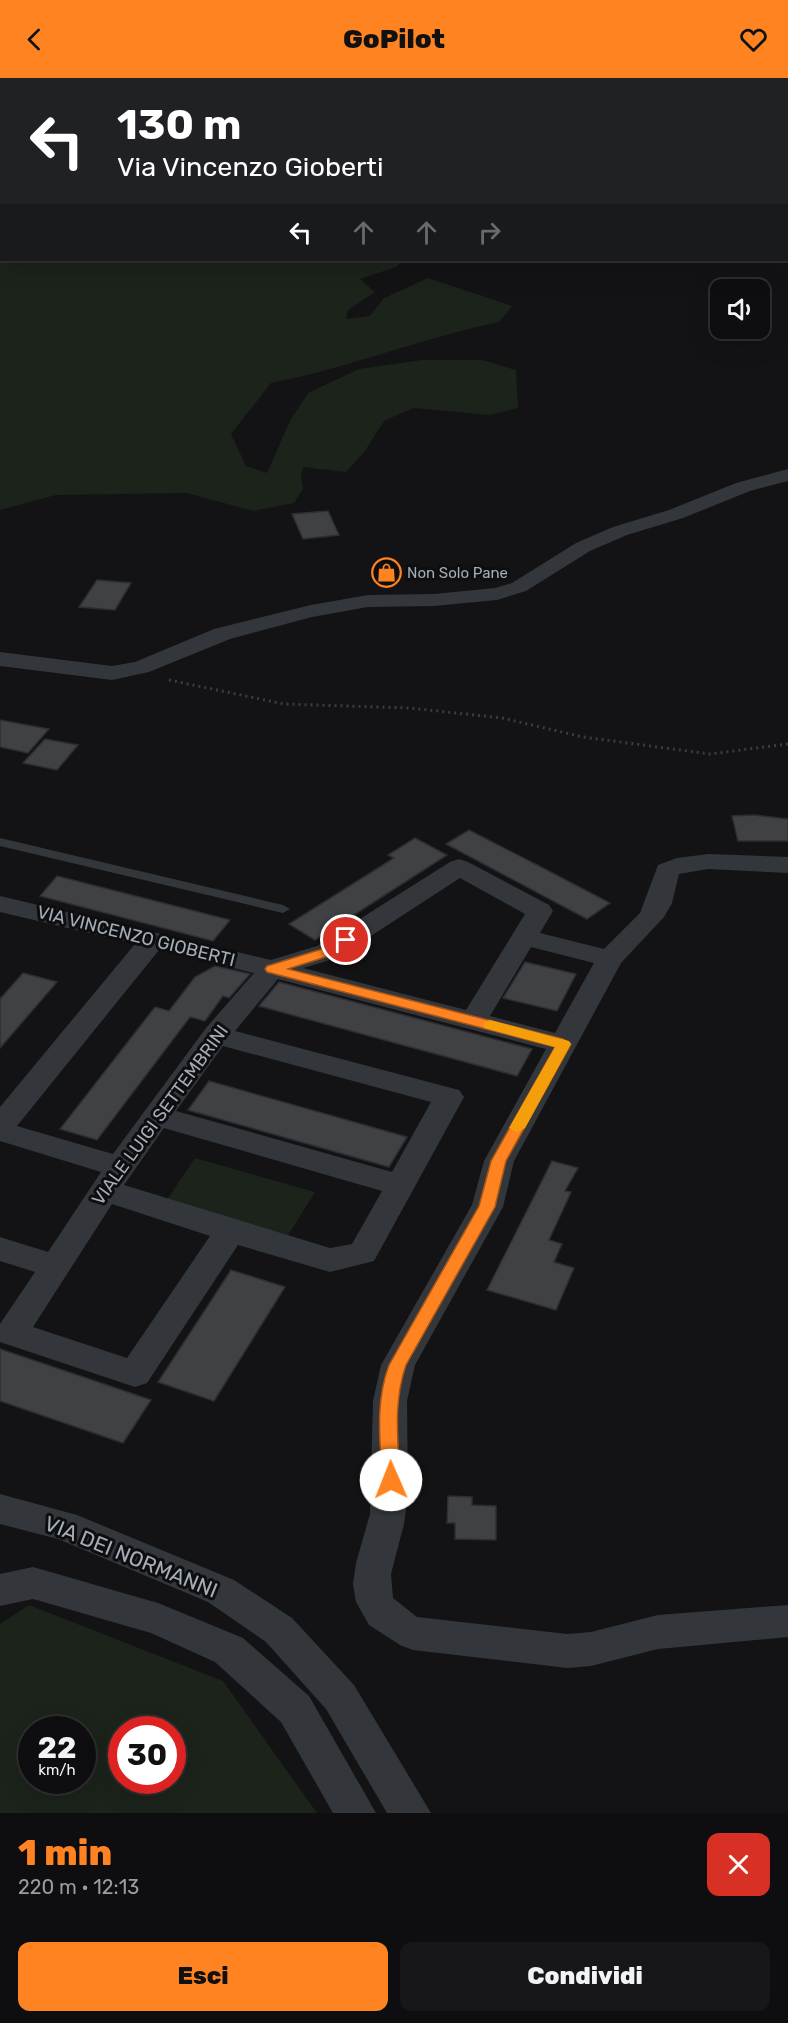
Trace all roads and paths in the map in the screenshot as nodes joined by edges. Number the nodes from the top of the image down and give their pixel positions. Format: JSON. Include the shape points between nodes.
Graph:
{"nodes":[{"id":1,"x":788,"y":475,"type":"edge"},
{"id":2,"x":0,"y":658,"type":"edge"},
{"id":3,"x":162,"y":679,"type":"dead end"},
{"id":4,"x":788,"y":744,"type":"edge"},
{"id":5,"x":0,"y":842,"type":"edge"},
{"id":6,"x":788,"y":865,"type":"edge"},
{"id":7,"x":0,"y":904,"type":"edge"},
{"id":8,"x":283,"y":909,"type":"dead end"},
{"id":9,"x":524,"y":937,"type":"junction"},
{"id":10,"x":153,"y":940,"type":"junction"},
{"id":11,"x":610,"y":959,"type":"junction"},
{"id":12,"x":272,"y":969,"type":"junction"},
{"id":13,"x":473,"y":1021,"type":"junction"},
{"id":14,"x":216,"y":1035,"type":"junction"},
{"id":15,"x":563,"y":1044,"type":"junction"},
{"id":16,"x":158,"y":1116,"type":"junction"},
{"id":17,"x":0,"y":1129,"type":"edge"},
{"id":18,"x":112,"y":1178,"type":"junction"},
{"id":19,"x":400,"y":1185,"type":"junction"},
{"id":20,"x":230,"y":1231,"type":"junction"},
{"id":21,"x":0,"y":1249,"type":"edge"},
{"id":22,"x":55,"y":1266,"type":"junction"},
{"id":23,"x":0,"y":1509,"type":"edge"},
{"id":24,"x":0,"y":1590,"type":"edge"},
{"id":25,"x":788,"y":1621,"type":"edge"},
{"id":26,"x":355,"y":1813,"type":"edge"},
{"id":27,"x":410,"y":1813,"type":"edge"}],
"edges":[{"from":1,"to":2,"type":"street","via":[[620,531],[583,547],[519,587],[497,594],[368,601],[311,611],[222,634],[141,667],[112,674]]},
{"from":3,"to":4,"type":"path","via":[[284,704],[410,708],[502,718],[575,736],[686,751],[729,754]]},
{"from":5,"to":8,"type":"lane"},
{"from":6,"to":11,"type":"street","via":[[702,861],[674,865],[667,870],[660,903],[651,917]]},
{"from":7,"to":10,"type":"street","name":"VIA VINCENZO GIOBERTI"},
{"from":9,"to":11,"type":"street"},
{"from":9,"to":12,"type":"street","via":[[540,910],[459,867],[327,952]]},
{"from":9,"to":13,"type":"street"},
{"from":10,"to":12,"type":"street","name":"VIA VINCENZO GIOBERTI"},
{"from":10,"to":17,"type":"street"},
{"from":11,"to":15,"type":"street"},
{"from":12,"to":13,"type":"street","name":"VIA VINCENZO GIOBERTI"},
{"from":12,"to":14,"type":"street","name":"VIALE LUIGI SETTEMBRINI"},
{"from":13,"to":15,"type":"street","name":"VIA VINCENZO GIOBERTI"},
{"from":14,"to":16,"type":"street","name":"VIALE LUIGI SETTEMBRINI"},
{"from":14,"to":19,"type":"street","via":[[449,1097]]},
{"from":15,"to":25,"type":"street","via":[[499,1161],[487,1207],[428,1307],[389,1387],[392,1469],[388,1515],[373,1573],[373,1594],[379,1610],[393,1624],[413,1633],[567,1651],[658,1632]]},
{"from":16,"to":18,"type":"street","name":"VIALE LUIGI SETTEMBRINI"},
{"from":16,"to":19,"type":"street"},
{"from":17,"to":18,"type":"street"},
{"from":18,"to":20,"type":"street"},
{"from":18,"to":22,"type":"street","name":"VIALE LUIGI SETTEMBRINI"},
{"from":19,"to":20,"type":"street","via":[[363,1253],[330,1260]]},
{"from":20,"to":22,"type":"street","name":"VIALE LUIGI SETTEMBRINI","via":[[135,1374],[12,1333]]},
{"from":21,"to":22,"type":"street"},
{"from":23,"to":27,"type":"street","name":"VIA DEI NORMANNI","via":[[64,1526],[221,1590],[279,1630],[340,1697]]},
{"from":24,"to":26,"type":"street","via":[[33,1583],[158,1619],[229,1650],[295,1709]]}]}
